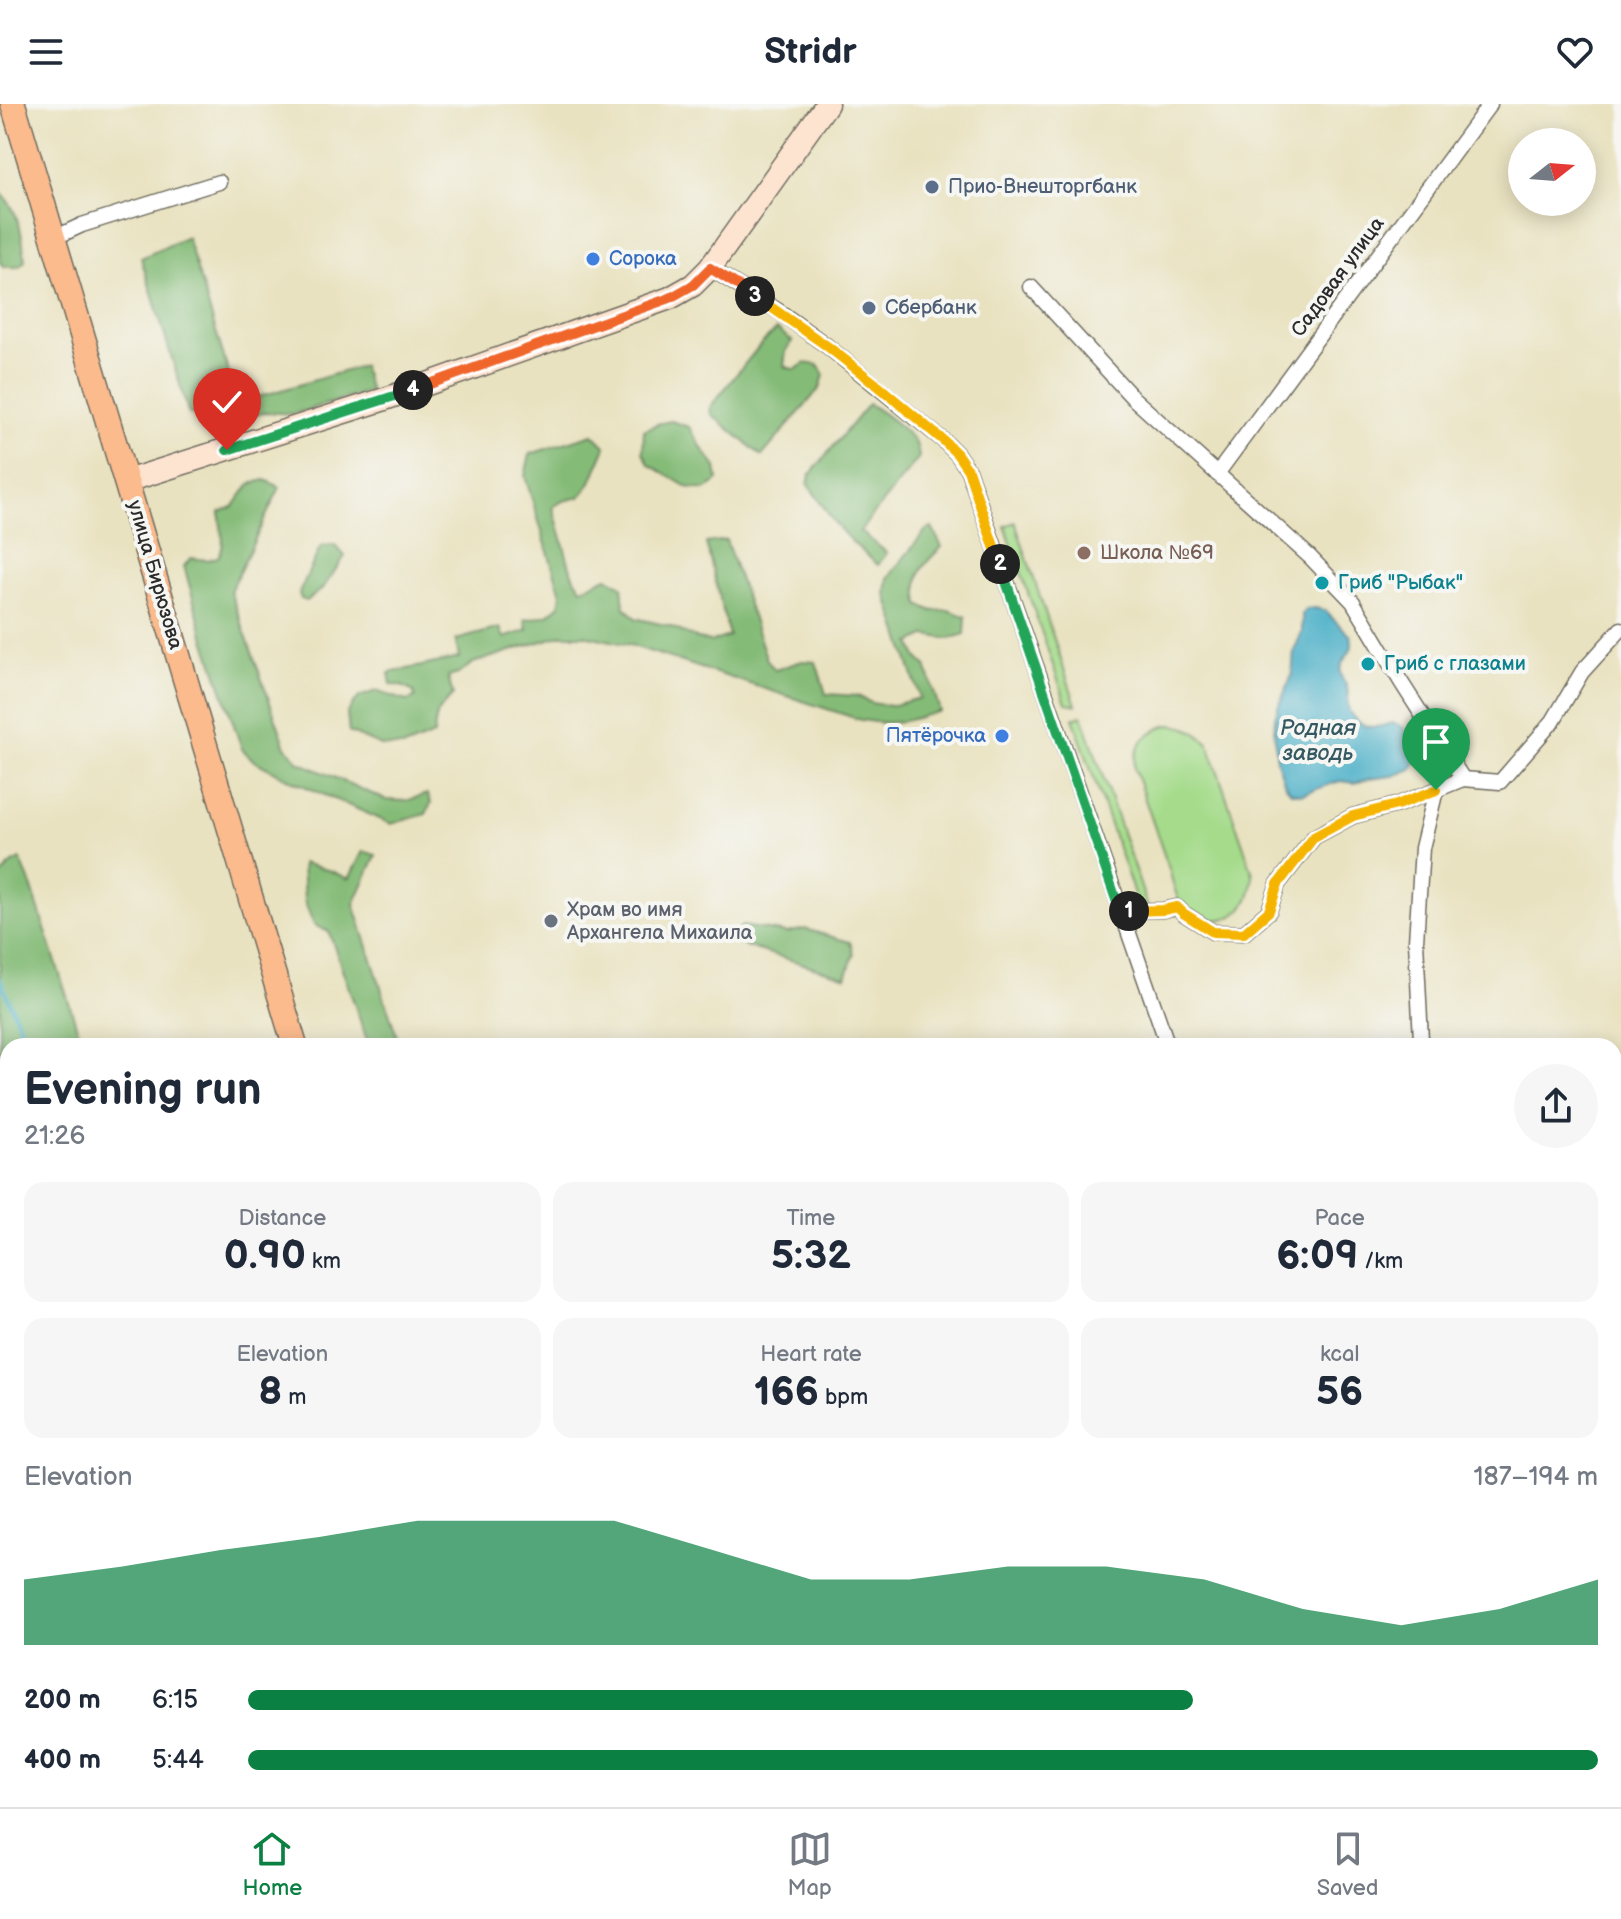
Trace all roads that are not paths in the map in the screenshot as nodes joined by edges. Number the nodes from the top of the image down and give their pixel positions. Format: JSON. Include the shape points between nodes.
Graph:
{"nodes":[{"id":1,"x":13,"y":104,"type":"edge"},
{"id":2,"x":827,"y":104,"type":"edge"},
{"id":3,"x":1490,"y":104,"type":"edge"},
{"id":4,"x":219,"y":182,"type":"dead end"},
{"id":5,"x":54,"y":238,"type":"junction"},
{"id":6,"x":710,"y":268,"type":"junction"},
{"id":7,"x":1031,"y":287,"type":"dead end"},
{"id":8,"x":1217,"y":474,"type":"junction"},
{"id":9,"x":127,"y":481,"type":"junction"},
{"id":10,"x":1621,"y":629,"type":"edge"},
{"id":11,"x":1463,"y":779,"type":"junction"},
{"id":12,"x":1436,"y":790,"type":"junction"},
{"id":13,"x":1120,"y":911,"type":"junction"},
{"id":14,"x":293,"y":1038,"type":"edge"},
{"id":15,"x":1165,"y":1038,"type":"edge"},
{"id":16,"x":1421,"y":1038,"type":"edge"}],
"edges":[{"from":1,"to":5,"type":"main road","name":"улица Бирюзова"},
{"from":2,"to":6,"type":"main road"},
{"from":3,"to":8,"type":"street","name":"Садовая улица"},
{"from":4,"to":5,"type":"street"},
{"from":5,"to":9,"type":"main road","name":"улица Бирюзова"},
{"from":6,"to":9,"type":"main road","via":[[693,285],[640,310]]},
{"from":6,"to":13,"type":"street","via":[[852,365],[944,441],[968,470]]},
{"from":7,"to":8,"type":"street","via":[[1133,398]]},
{"from":8,"to":11,"type":"street","via":[[1353,602]]},
{"from":9,"to":14,"type":"main road","name":"улица Бирюзова"},
{"from":10,"to":11,"type":"street","via":[[1500,782]]},
{"from":11,"to":12,"type":"street"},
{"from":12,"to":13,"type":"street","via":[[1353,816],[1314,837],[1278,884],[1269,911],[1244,933],[1213,932],[1177,907]]},
{"from":12,"to":16,"type":"street","via":[[1422,848],[1416,941]]},
{"from":13,"to":15,"type":"street"}]}
